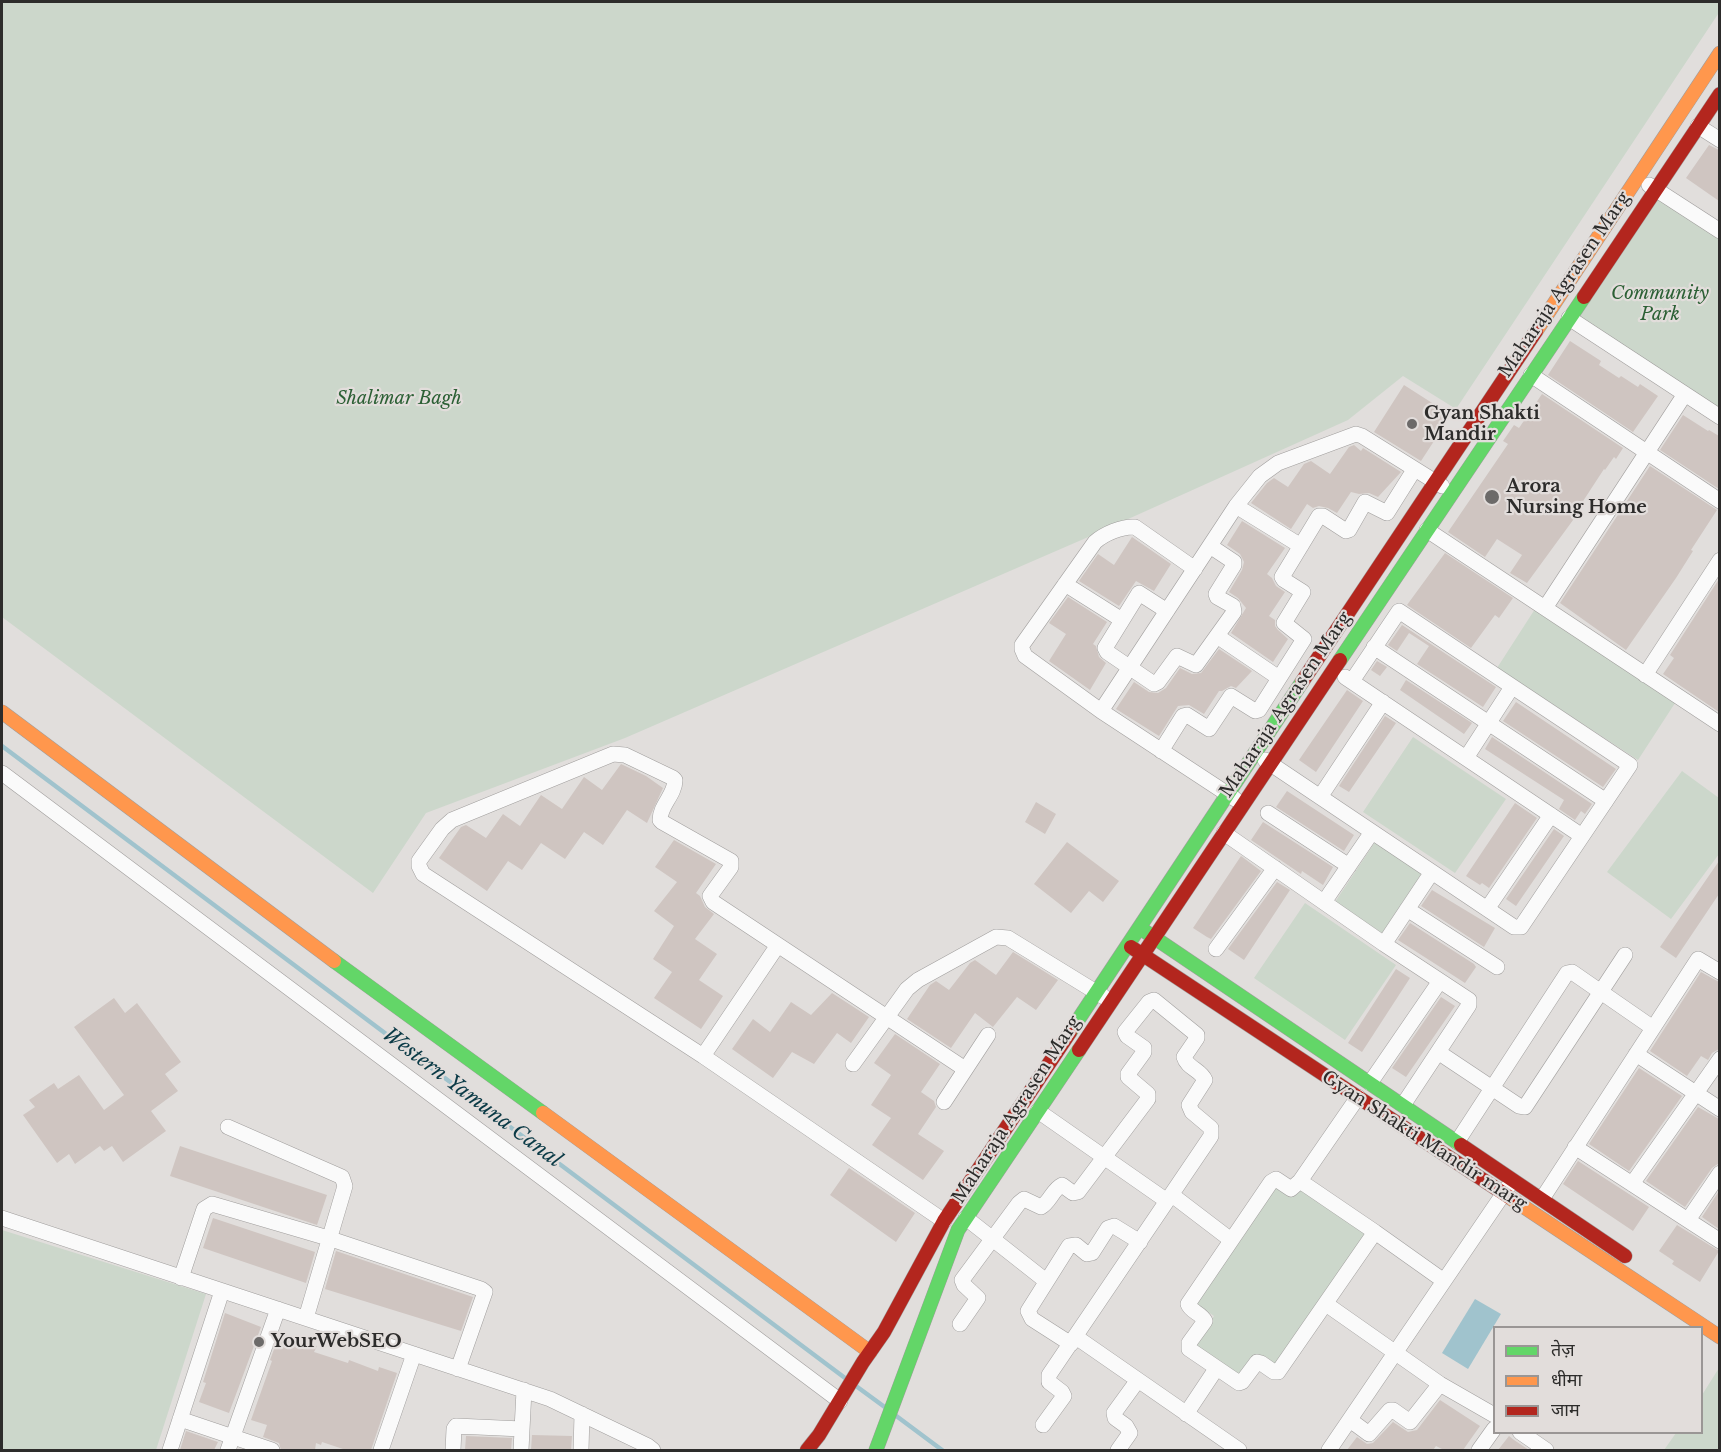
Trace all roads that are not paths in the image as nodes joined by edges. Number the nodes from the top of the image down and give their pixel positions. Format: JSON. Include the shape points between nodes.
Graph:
{"nodes":[{"id":1,"x":1719,"y":53,"type":"edge"},
{"id":2,"x":1719,"y":94,"type":"edge"},
{"id":3,"x":1698,"y":126,"type":"junction"},
{"id":4,"x":1719,"y":140,"type":"edge"},
{"id":5,"x":1637,"y":177,"type":"junction"},
{"id":6,"x":1656,"y":189,"type":"junction"},
{"id":7,"x":1719,"y":231,"type":"edge"},
{"id":8,"x":1569,"y":318,"type":"junction"},
{"id":9,"x":1531,"y":375,"type":"junction"},
{"id":10,"x":1685,"y":394,"type":"junction"},
{"id":11,"x":1719,"y":417,"type":"edge"},
{"id":12,"x":1647,"y":453,"type":"junction"},
{"id":13,"x":1414,"y":470,"type":"junction"},
{"id":14,"x":1435,"y":482,"type":"junction"},
{"id":15,"x":1452,"y":492,"type":"junction"},
{"id":16,"x":1719,"y":501,"type":"edge"},
{"id":17,"x":1236,"y":506,"type":"junction"},
{"id":18,"x":1427,"y":530,"type":"junction"},
{"id":19,"x":1210,"y":546,"type":"junction"},
{"id":20,"x":1301,"y":546,"type":"junction"},
{"id":21,"x":1719,"y":560,"type":"edge"},
{"id":22,"x":1195,"y":569,"type":"junction"},
{"id":23,"x":1065,"y":584,"type":"junction"},
{"id":24,"x":1545,"y":608,"type":"junction"},
{"id":25,"x":1167,"y":610,"type":"junction"},
{"id":26,"x":1122,"y":620,"type":"junction"},
{"id":27,"x":1217,"y":636,"type":"junction"},
{"id":28,"x":1374,"y":647,"type":"junction"},
{"id":29,"x":1130,"y":667,"type":"junction"},
{"id":30,"x":1334,"y":669,"type":"junction"},
{"id":31,"x":1645,"y":675,"type":"junction"},
{"id":32,"x":1279,"y":678,"type":"junction"},
{"id":33,"x":1352,"y":681,"type":"junction"},
{"id":34,"x":1512,"y":687,"type":"junction"},
{"id":35,"x":1383,"y":702,"type":"junction"},
{"id":36,"x":1101,"y":711,"type":"junction"},
{"id":37,"x":2,"y":712,"type":"edge"},
{"id":38,"x":1489,"y":723,"type":"junction"},
{"id":39,"x":1719,"y":724,"type":"edge"},
{"id":40,"x":1161,"y":751,"type":"junction"},
{"id":41,"x":1255,"y":753,"type":"junction"},
{"id":42,"x":1466,"y":758,"type":"junction"},
{"id":43,"x":1270,"y":764,"type":"junction"},
{"id":44,"x":2,"y":773,"type":"edge"},
{"id":45,"x":1228,"y":794,"type":"junction"},
{"id":46,"x":1320,"y":797,"type":"junction"},
{"id":47,"x":1606,"y":801,"type":"junction"},
{"id":48,"x":1244,"y":804,"type":"junction"},
{"id":49,"x":1268,"y":813,"type":"dead end"},
{"id":50,"x":1551,"y":815,"type":"junction"},
{"id":51,"x":1372,"y":832,"type":"junction"},
{"id":52,"x":1224,"y":833,"type":"junction"},
{"id":53,"x":1582,"y":836,"type":"junction"},
{"id":54,"x":1349,"y":866,"type":"junction"},
{"id":55,"x":1275,"y":868,"type":"junction"},
{"id":56,"x":1432,"y":872,"type":"junction"},
{"id":57,"x":1324,"y":902,"type":"junction"},
{"id":58,"x":1407,"y":909,"type":"junction"},
{"id":59,"x":1487,"y":909,"type":"junction"},
{"id":60,"x":1140,"y":927,"type":"junction"},
{"id":61,"x":1155,"y":938,"type":"junction"},
{"id":62,"x":1384,"y":944,"type":"junction"},
{"id":63,"x":778,"y":945,"type":"junction"},
{"id":64,"x":1128,"y":945,"type":"junction"},
{"id":65,"x":1216,"y":949,"type":"dead end"},
{"id":66,"x":1143,"y":955,"type":"junction"},
{"id":67,"x":1625,"y":955,"type":"dead end"},
{"id":68,"x":1497,"y":967,"type":"dead end"},
{"id":69,"x":1719,"y":972,"type":"edge"},
{"id":70,"x":1440,"y":981,"type":"junction"},
{"id":71,"x":1095,"y":991,"type":"junction"},
{"id":72,"x":1600,"y":993,"type":"junction"},
{"id":73,"x":1111,"y":1002,"type":"junction"},
{"id":74,"x":887,"y":1018,"type":"junction"},
{"id":75,"x":1653,"y":1028,"type":"junction"},
{"id":76,"x":988,"y":1035,"type":"dead end"},
{"id":77,"x":1438,"y":1052,"type":"junction"},
{"id":78,"x":1636,"y":1054,"type":"junction"},
{"id":79,"x":703,"y":1056,"type":"junction"},
{"id":80,"x":1719,"y":1059,"type":"edge"},
{"id":81,"x":853,"y":1064,"type":"dead end"},
{"id":82,"x":965,"y":1069,"type":"junction"},
{"id":83,"x":1370,"y":1083,"type":"junction"},
{"id":84,"x":1492,"y":1088,"type":"junction"},
{"id":85,"x":1696,"y":1094,"type":"junction"},
{"id":86,"x":1358,"y":1097,"type":"junction"},
{"id":87,"x":944,"y":1102,"type":"dead end"},
{"id":88,"x":1403,"y":1105,"type":"junction"},
{"id":89,"x":1719,"y":1109,"type":"edge"},
{"id":90,"x":1038,"y":1112,"type":"junction"},
{"id":91,"x":228,"y":1127,"type":"dead end"},
{"id":92,"x":1457,"y":1142,"type":"junction"},
{"id":93,"x":1575,"y":1147,"type":"junction"},
{"id":94,"x":1104,"y":1158,"type":"junction"},
{"id":95,"x":1719,"y":1173,"type":"edge"},
{"id":96,"x":1513,"y":1179,"type":"junction"},
{"id":97,"x":1300,"y":1180,"type":"junction"},
{"id":98,"x":1632,"y":1184,"type":"junction"},
{"id":99,"x":1504,"y":1193,"type":"junction"},
{"id":100,"x":1169,"y":1198,"type":"junction"},
{"id":101,"x":1542,"y":1199,"type":"junction"},
{"id":102,"x":2,"y":1218,"type":"edge"},
{"id":103,"x":966,"y":1218,"type":"junction"},
{"id":104,"x":1688,"y":1220,"type":"junction"},
{"id":105,"x":944,"y":1221,"type":"junction"},
{"id":106,"x":1375,"y":1232,"type":"junction"},
{"id":107,"x":328,"y":1238,"type":"junction"},
{"id":108,"x":993,"y":1239,"type":"junction"},
{"id":109,"x":1231,"y":1240,"type":"junction"},
{"id":110,"x":1719,"y":1241,"type":"edge"},
{"id":111,"x":1140,"y":1242,"type":"junction"},
{"id":112,"x":1641,"y":1266,"type":"dead end"},
{"id":113,"x":181,"y":1278,"type":"junction"},
{"id":114,"x":1046,"y":1281,"type":"junction"},
{"id":115,"x":1444,"y":1281,"type":"junction"},
{"id":116,"x":222,"y":1291,"type":"junction"},
{"id":117,"x":1326,"y":1304,"type":"junction"},
{"id":118,"x":278,"y":1309,"type":"junction"},
{"id":119,"x":306,"y":1318,"type":"junction"},
{"id":120,"x":960,"y":1324,"type":"dead end"},
{"id":121,"x":1703,"y":1326,"type":"edge"},
{"id":122,"x":1703,"y":1326,"type":"edge"},
{"id":123,"x":1719,"y":1337,"type":"edge"},
{"id":124,"x":1073,"y":1340,"type":"junction"},
{"id":125,"x":1396,"y":1352,"type":"junction"},
{"id":126,"x":414,"y":1354,"type":"junction"},
{"id":127,"x":867,"y":1357,"type":"junction"},
{"id":128,"x":458,"y":1369,"type":"junction"},
{"id":129,"x":1216,"y":1369,"type":"junction"},
{"id":130,"x":1138,"y":1380,"type":"junction"},
{"id":131,"x":1440,"y":1384,"type":"junction"},
{"id":132,"x":524,"y":1390,"type":"junction"},
{"id":133,"x":840,"y":1401,"type":"junction"},
{"id":134,"x":582,"y":1414,"type":"junction"},
{"id":135,"x":1186,"y":1414,"type":"junction"},
{"id":136,"x":1493,"y":1414,"type":"edge"},
{"id":137,"x":180,"y":1419,"type":"junction"},
{"id":138,"x":1350,"y":1420,"type":"junction"},
{"id":139,"x":1043,"y":1425,"type":"dead end"},
{"id":140,"x":522,"y":1429,"type":"junction"},
{"id":141,"x":1493,"y":1430,"type":"edge"},
{"id":142,"x":1523,"y":1434,"type":"edge"},
{"id":143,"x":230,"y":1444,"type":"edge"},
{"id":144,"x":170,"y":1450,"type":"edge"},
{"id":145,"x":273,"y":1450,"type":"edge"},
{"id":146,"x":381,"y":1450,"type":"edge"},
{"id":147,"x":453,"y":1450,"type":"edge"},
{"id":148,"x":521,"y":1450,"type":"edge"},
{"id":149,"x":581,"y":1450,"type":"edge"},
{"id":150,"x":653,"y":1450,"type":"edge"},
{"id":151,"x":807,"y":1450,"type":"edge"},
{"id":152,"x":876,"y":1450,"type":"edge"},
{"id":153,"x":1118,"y":1450,"type":"edge"},
{"id":154,"x":1235,"y":1450,"type":"edge"},
{"id":155,"x":1329,"y":1450,"type":"edge"},
{"id":156,"x":1479,"y":1450,"type":"edge"},
{"id":157,"x":1546,"y":1450,"type":"edge"}],
"edges":[{"from":1,"to":5,"type":"street","name":"Maharaja Agrasen Marg"},
{"from":2,"to":3,"type":"street","name":"Maharaja Agrasen Marg"},
{"from":3,"to":4,"type":"street"},
{"from":3,"to":6,"type":"street","name":"Maharaja Agrasen Marg"},
{"from":5,"to":6,"type":"street"},
{"from":5,"to":14,"type":"street","name":"Maharaja Agrasen Marg"},
{"from":6,"to":7,"type":"street"},
{"from":6,"to":8,"type":"street","name":"Maharaja Agrasen Marg"},
{"from":8,"to":9,"type":"street","name":"Maharaja Agrasen Marg"},
{"from":8,"to":10,"type":"street"},
{"from":9,"to":12,"type":"street"},
{"from":9,"to":15,"type":"street","name":"Maharaja Agrasen Marg"},
{"from":10,"to":11,"type":"street"},
{"from":10,"to":12,"type":"street"},
{"from":12,"to":16,"type":"street"},
{"from":12,"to":24,"type":"street"},
{"from":13,"to":14,"type":"street"},
{"from":13,"to":17,"type":"street","via":[[1362,436],[1350,435],[1273,466]]},
{"from":13,"to":20,"type":"street","via":[[1387,513],[1365,502],[1346,531],[1320,516]]},
{"from":14,"to":15,"type":"street"},
{"from":14,"to":41,"type":"street","name":"Maharaja Agrasen Marg"},
{"from":15,"to":18,"type":"street","name":"Maharaja Agrasen Marg"},
{"from":17,"to":19,"type":"street"},
{"from":17,"to":20,"type":"street"},
{"from":18,"to":24,"type":"street"},
{"from":18,"to":30,"type":"street","name":"Maharaja Agrasen Marg"},
{"from":19,"to":22,"type":"street"},
{"from":19,"to":27,"type":"street","via":[[1235,563],[1216,592],[1234,609]]},
{"from":20,"to":32,"type":"street","via":[[1282,577],[1302,592],[1284,624],[1304,639]]},
{"from":21,"to":31,"type":"street"},
{"from":22,"to":23,"type":"street","via":[[1132,526],[1095,542]]},
{"from":22,"to":25,"type":"street"},
{"from":23,"to":26,"type":"street"},
{"from":23,"to":36,"type":"street","via":[[1022,645],[1023,653]]},
{"from":24,"to":31,"type":"street"},
{"from":25,"to":26,"type":"street","via":[[1139,593]]},
{"from":25,"to":29,"type":"street"},
{"from":26,"to":29,"type":"street","via":[[1105,650]]},
{"from":27,"to":29,"type":"street","via":[[1196,665],[1177,656],[1156,684]]},
{"from":27,"to":32,"type":"street"},
{"from":28,"to":33,"type":"street"},
{"from":28,"to":34,"type":"street","via":[[1398,611]]},
{"from":28,"to":38,"type":"street"},
{"from":29,"to":36,"type":"street"},
{"from":30,"to":33,"type":"street"},
{"from":30,"to":43,"type":"street","name":"Maharaja Agrasen Marg"},
{"from":31,"to":39,"type":"street"},
{"from":32,"to":40,"type":"street","via":[[1258,711],[1231,696],[1209,729],[1184,715]]},
{"from":33,"to":35,"type":"street"},
{"from":34,"to":38,"type":"street"},
{"from":34,"to":47,"type":"street","via":[[1630,765]]},
{"from":35,"to":42,"type":"street"},
{"from":35,"to":46,"type":"street"},
{"from":36,"to":40,"type":"street"},
{"from":37,"to":127,"type":"street"},
{"from":38,"to":42,"type":"street"},
{"from":38,"to":47,"type":"street"},
{"from":40,"to":45,"type":"street"},
{"from":41,"to":43,"type":"street"},
{"from":41,"to":45,"type":"street","name":"Maharaja Agrasen Marg"},
{"from":42,"to":50,"type":"street"},
{"from":43,"to":46,"type":"street"},
{"from":43,"to":48,"type":"street","name":"Maharaja Agrasen Marg"},
{"from":44,"to":133,"type":"street"},
{"from":45,"to":48,"type":"street"},
{"from":45,"to":60,"type":"street","name":"Maharaja Agrasen Marg"},
{"from":46,"to":51,"type":"street"},
{"from":47,"to":53,"type":"street"},
{"from":48,"to":52,"type":"street","name":"Maharaja Agrasen Marg"},
{"from":49,"to":54,"type":"street"},
{"from":50,"to":53,"type":"street"},
{"from":50,"to":59,"type":"street"},
{"from":51,"to":54,"type":"street"},
{"from":51,"to":56,"type":"street"},
{"from":52,"to":55,"type":"street"},
{"from":52,"to":61,"type":"street","name":"Maharaja Agrasen Marg"},
{"from":53,"to":59,"type":"street","via":[[1521,927],[1514,927]]},
{"from":54,"to":57,"type":"street"},
{"from":55,"to":57,"type":"street"},
{"from":55,"to":65,"type":"street"},
{"from":56,"to":58,"type":"street"},
{"from":56,"to":59,"type":"street"},
{"from":57,"to":62,"type":"street"},
{"from":58,"to":62,"type":"street"},
{"from":58,"to":68,"type":"street"},
{"from":60,"to":61,"type":"street","name":"Gyan Shakti Mandir marg"},
{"from":60,"to":64,"type":"street","name":"Maharaja Agrasen Marg"},
{"from":61,"to":66,"type":"street","name":"Maharaja Agrasen Marg"},
{"from":61,"to":83,"type":"street","name":"Gyan Shakti Mandir marg"},
{"from":62,"to":70,"type":"street"},
{"from":63,"to":74,"type":"street"},
{"from":63,"to":79,"type":"street"},
{"from":63,"to":79,"type":"street","via":[[711,900],[731,867],[729,859],[660,820],[674,789],[673,778],[621,754],[452,820],[420,861],[418,866],[423,874]]},
{"from":64,"to":66,"type":"street","name":"Gyan Shakti Mandir marg"},
{"from":64,"to":71,"type":"street","name":"Maharaja Agrasen Marg"},
{"from":66,"to":73,"type":"street","name":"Maharaja Agrasen Marg"},
{"from":66,"to":86,"type":"street","name":"Gyan Shakti Mandir marg"},
{"from":67,"to":72,"type":"street"},
{"from":69,"to":75,"type":"street","via":[[1698,959]]},
{"from":70,"to":77,"type":"street","via":[[1470,1003]]},
{"from":70,"to":83,"type":"street"},
{"from":71,"to":73,"type":"street"},
{"from":71,"to":74,"type":"street","via":[[1008,938],[996,937],[918,980]]},
{"from":71,"to":105,"type":"street","name":"Maharaja Agrasen Marg"},
{"from":72,"to":75,"type":"street"},
{"from":72,"to":84,"type":"street","via":[[1527,1105],[1520,1106]]},
{"from":72,"to":84,"type":"street","via":[[1572,972],[1567,973]]},
{"from":73,"to":90,"type":"street","name":"Maharaja Agrasen Marg"},
{"from":74,"to":81,"type":"street"},
{"from":74,"to":82,"type":"street"},
{"from":75,"to":78,"type":"street"},
{"from":76,"to":82,"type":"street"},
{"from":77,"to":84,"type":"street"},
{"from":77,"to":88,"type":"street"},
{"from":78,"to":85,"type":"street"},
{"from":78,"to":93,"type":"street"},
{"from":79,"to":105,"type":"street"},
{"from":80,"to":85,"type":"street"},
{"from":82,"to":87,"type":"street"},
{"from":83,"to":88,"type":"street","name":"Gyan Shakti Mandir marg"},
{"from":84,"to":92,"type":"street"},
{"from":85,"to":89,"type":"street"},
{"from":85,"to":98,"type":"street"},
{"from":86,"to":97,"type":"street"},
{"from":86,"to":99,"type":"street","name":"Gyan Shakti Mandir marg"},
{"from":88,"to":92,"type":"street","name":"Gyan Shakti Mandir marg"},
{"from":90,"to":94,"type":"street"},
{"from":90,"to":103,"type":"street","name":"Maharaja Agrasen Marg"},
{"from":91,"to":107,"type":"street","via":[[342,1177],[345,1186]]},
{"from":92,"to":96,"type":"street","name":"Gyan Shakti Mandir marg"},
{"from":93,"to":98,"type":"street"},
{"from":93,"to":101,"type":"street"},
{"from":94,"to":100,"type":"street"},
{"from":94,"to":100,"type":"street","via":[[1149,1096],[1128,1077],[1144,1050],[1125,1032],[1154,1000],[1197,1035],[1184,1057],[1186,1064],[1205,1080],[1189,1105],[1212,1133]]},
{"from":94,"to":108,"type":"street","via":[[1078,1192],[1062,1185],[1041,1207],[1022,1200]]},
{"from":95,"to":104,"type":"street"},
{"from":96,"to":99,"type":"street"},
{"from":96,"to":101,"type":"street","name":"Gyan Shakti Mandir marg"},
{"from":97,"to":106,"type":"street"},
{"from":97,"to":109,"type":"street","via":[[1291,1189],[1276,1179],[1271,1182]]},
{"from":98,"to":104,"type":"street"},
{"from":99,"to":115,"type":"street"},
{"from":99,"to":122,"type":"street","name":"Gyan Shakti Mandir marg"},
{"from":100,"to":109,"type":"street"},
{"from":100,"to":111,"type":"street"},
{"from":101,"to":112,"type":"street","name":"Gyan Shakti Mandir marg"},
{"from":102,"to":113,"type":"street"},
{"from":103,"to":108,"type":"street"},
{"from":103,"to":152,"type":"street","name":"Maharaja Agrasen Marg","via":[[946,1260]]},
{"from":104,"to":110,"type":"street"},
{"from":105,"to":127,"type":"street","name":"Maharaja Agrasen Marg"},
{"from":106,"to":115,"type":"street"},
{"from":106,"to":117,"type":"street"},
{"from":107,"to":113,"type":"street","via":[[212,1204],[204,1209]]},
{"from":107,"to":119,"type":"street"},
{"from":107,"to":128,"type":"street","via":[[484,1292]]},
{"from":108,"to":114,"type":"street"},
{"from":108,"to":120,"type":"street","via":[[962,1280],[978,1298]]},
{"from":109,"to":129,"type":"street","via":[[1188,1304],[1205,1321],[1189,1349]]},
{"from":111,"to":114,"type":"street","via":[[1110,1226],[1092,1254],[1070,1246]]},
{"from":111,"to":124,"type":"street"},
{"from":113,"to":116,"type":"street"},
{"from":114,"to":124,"type":"street","via":[[1029,1307],[1029,1315]]},
{"from":115,"to":125,"type":"street"},
{"from":116,"to":118,"type":"street"},
{"from":116,"to":137,"type":"street"},
{"from":117,"to":125,"type":"street"},
{"from":117,"to":129,"type":"street","via":[[1278,1372],[1257,1362],[1239,1383]]},
{"from":118,"to":119,"type":"street"},
{"from":118,"to":143,"type":"street"},
{"from":119,"to":126,"type":"street"},
{"from":121,"to":123,"type":"street","name":"Gyan Shakti Mandir marg"},
{"from":124,"to":130,"type":"street"},
{"from":124,"to":139,"type":"street","via":[[1048,1378],[1064,1396]]},
{"from":125,"to":131,"type":"street"},
{"from":125,"to":138,"type":"street"},
{"from":126,"to":128,"type":"street"},
{"from":126,"to":146,"type":"street"},
{"from":127,"to":133,"type":"street","name":"Maharaja Agrasen Marg"},
{"from":128,"to":132,"type":"street"},
{"from":129,"to":135,"type":"street"},
{"from":130,"to":135,"type":"street"},
{"from":130,"to":153,"type":"street","via":[[1114,1413],[1130,1433]]},
{"from":131,"to":136,"type":"street"},
{"from":131,"to":138,"type":"street","via":[[1410,1422],[1390,1410],[1369,1434]]},
{"from":132,"to":134,"type":"street"},
{"from":132,"to":140,"type":"street"},
{"from":133,"to":151,"type":"street","name":"Maharaja Agrasen Marg"},
{"from":134,"to":149,"type":"street"},
{"from":134,"to":150,"type":"street"},
{"from":135,"to":154,"type":"street"},
{"from":137,"to":143,"type":"street"},
{"from":137,"to":144,"type":"street"},
{"from":138,"to":155,"type":"street"},
{"from":140,"to":147,"type":"street","via":[[456,1426]]},
{"from":140,"to":148,"type":"street"},
{"from":141,"to":156,"type":"street"},
{"from":142,"to":157,"type":"street"},
{"from":143,"to":145,"type":"street"}]}
